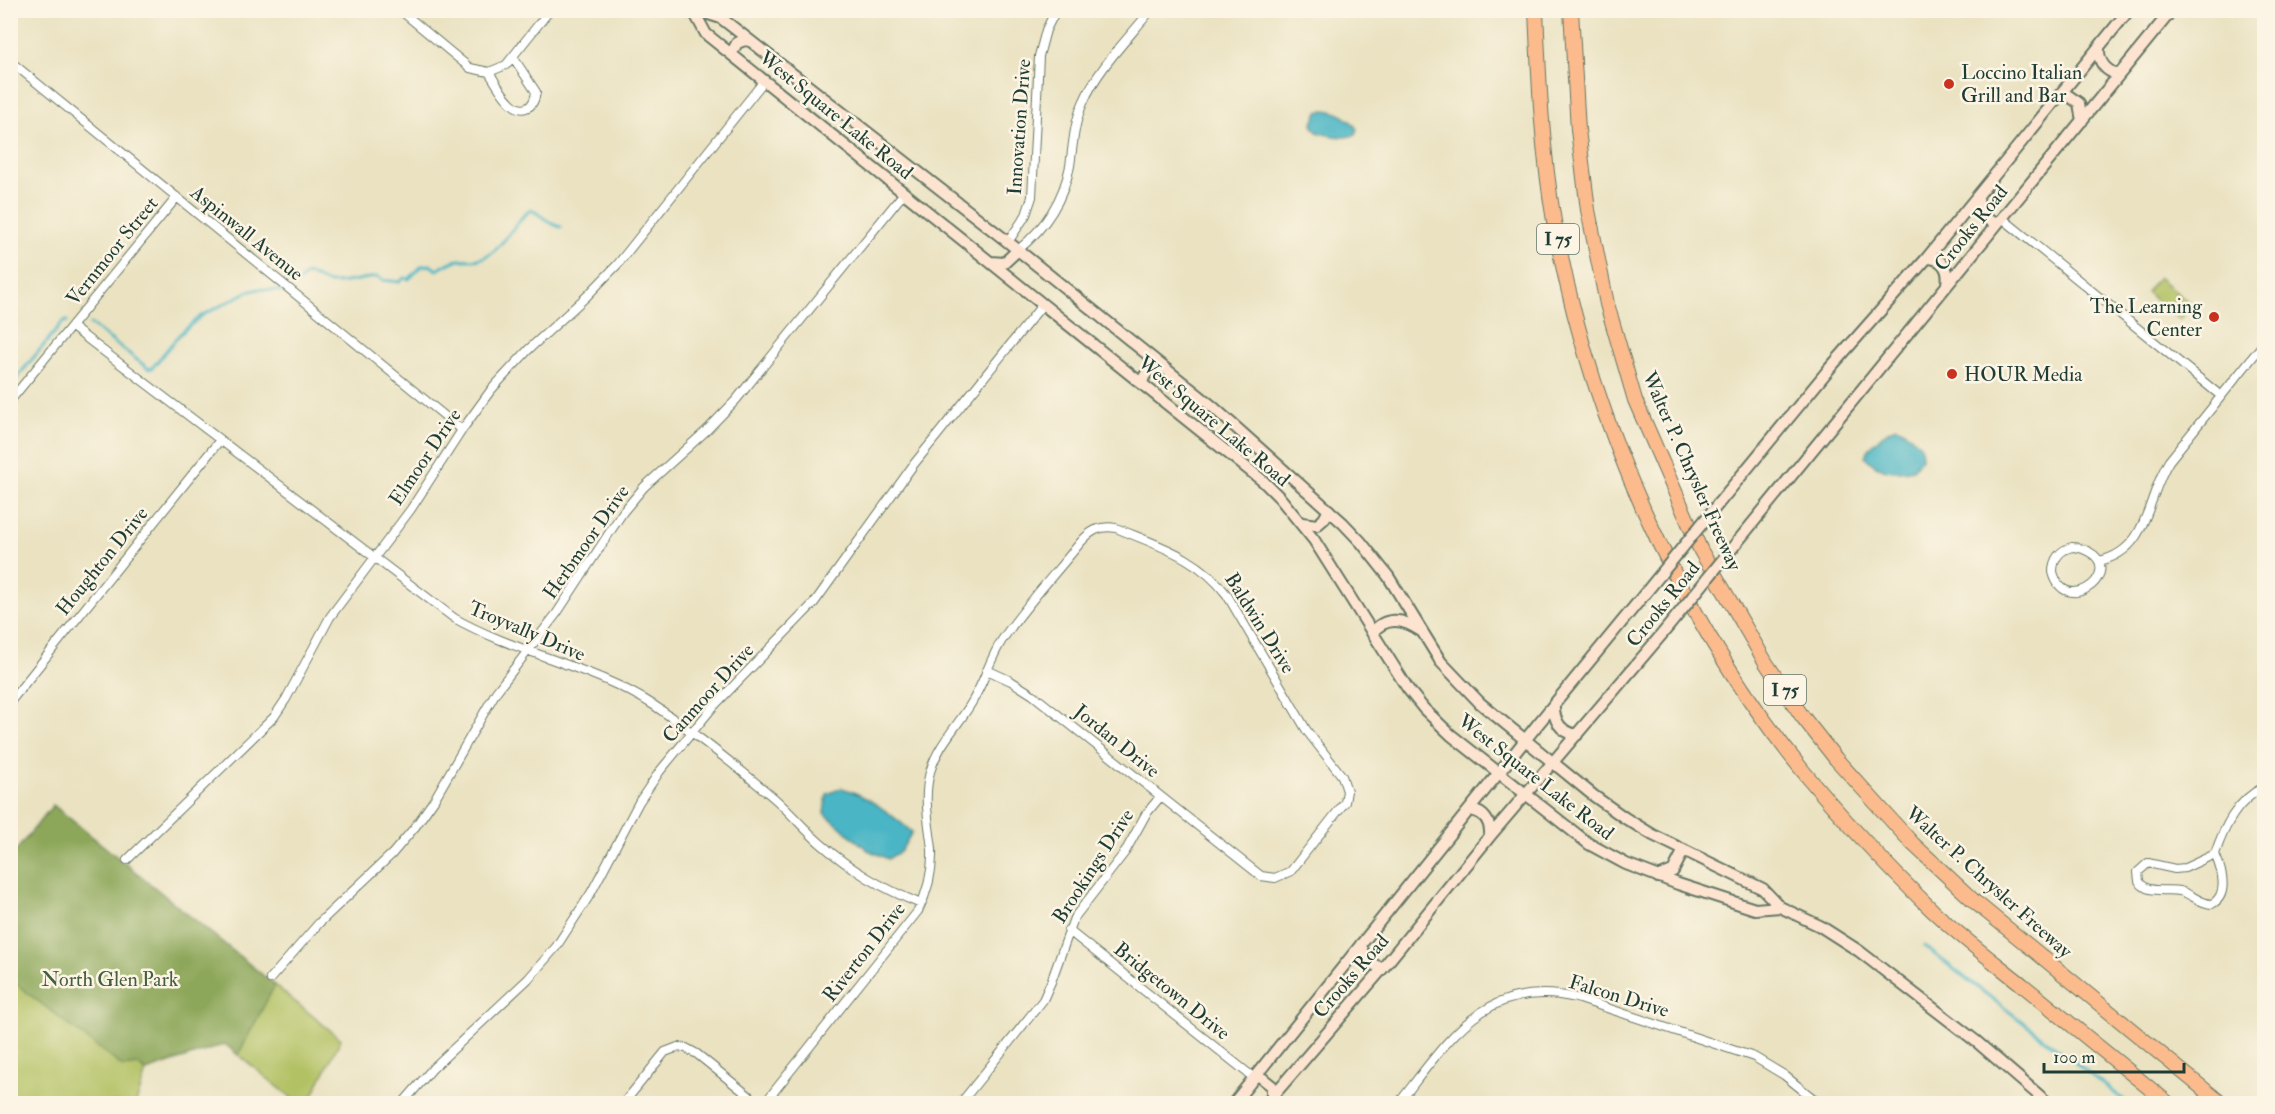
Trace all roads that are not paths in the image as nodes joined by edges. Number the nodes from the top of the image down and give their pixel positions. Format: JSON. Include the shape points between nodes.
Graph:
{"nodes":[{"id":1,"x":400,"y":10,"type":"edge"},
{"id":2,"x":550,"y":10,"type":"edge"},
{"id":3,"x":695,"y":10,"type":"edge"},
{"id":4,"x":1056,"y":10,"type":"edge"},
{"id":5,"x":1151,"y":10,"type":"edge"},
{"id":6,"x":1536,"y":10,"type":"edge"},
{"id":7,"x":1571,"y":10,"type":"edge"},
{"id":8,"x":2129,"y":10,"type":"edge"},
{"id":9,"x":2172,"y":10,"type":"edge"},
{"id":10,"x":750,"y":41,"type":"junction"},
{"id":11,"x":2099,"y":47,"type":"junction"},
{"id":12,"x":731,"y":54,"type":"junction"},
{"id":13,"x":513,"y":57,"type":"junction"},
{"id":14,"x":10,"y":61,"type":"edge"},
{"id":15,"x":489,"y":72,"type":"junction"},
{"id":16,"x":2119,"y":75,"type":"junction"},
{"id":17,"x":764,"y":81,"type":"junction"},
{"id":18,"x":2063,"y":92,"type":"junction"},
{"id":19,"x":2082,"y":121,"type":"junction"},
{"id":20,"x":904,"y":193,"type":"junction"},
{"id":21,"x":1978,"y":196,"type":"junction"},
{"id":22,"x":177,"y":197,"type":"junction"},
{"id":23,"x":2000,"y":221,"type":"junction"},
{"id":24,"x":1008,"y":242,"type":"junction"},
{"id":25,"x":1018,"y":250,"type":"junction"},
{"id":26,"x":1927,"y":258,"type":"junction"},
{"id":27,"x":991,"y":262,"type":"junction"},
{"id":28,"x":1947,"y":285,"type":"junction"},
{"id":29,"x":1043,"y":304,"type":"junction"},
{"id":30,"x":72,"y":327,"type":"junction"},
{"id":31,"x":2265,"y":343,"type":"edge"},
{"id":32,"x":1164,"y":368,"type":"junction"},
{"id":33,"x":1142,"y":384,"type":"junction"},
{"id":34,"x":2221,"y":396,"type":"junction"},
{"id":35,"x":10,"y":401,"type":"edge"},
{"id":36,"x":462,"y":430,"type":"junction"},
{"id":37,"x":220,"y":440,"type":"junction"},
{"id":38,"x":1329,"y":510,"type":"junction"},
{"id":39,"x":1302,"y":523,"type":"junction"},
{"id":40,"x":375,"y":555,"type":"junction"},
{"id":41,"x":2099,"y":561,"type":"junction"},
{"id":42,"x":1421,"y":631,"type":"junction"},
{"id":43,"x":1372,"y":633,"type":"junction"},
{"id":44,"x":528,"y":650,"type":"junction"},
{"id":45,"x":987,"y":670,"type":"junction"},
{"id":46,"x":10,"y":702,"type":"edge"},
{"id":47,"x":1554,"y":704,"type":"junction"},
{"id":48,"x":691,"y":732,"type":"junction"},
{"id":49,"x":1577,"y":735,"type":"junction"},
{"id":50,"x":1525,"y":740,"type":"junction"},
{"id":51,"x":1554,"y":762,"type":"junction"},
{"id":52,"x":1499,"y":773,"type":"junction"},
{"id":53,"x":2265,"y":787,"type":"edge"},
{"id":54,"x":1347,"y":791,"type":"joint"},
{"id":55,"x":1525,"y":795,"type":"junction"},
{"id":56,"x":1160,"y":797,"type":"junction"},
{"id":57,"x":1470,"y":810,"type":"junction"},
{"id":58,"x":1490,"y":836,"type":"junction"},
{"id":59,"x":1684,"y":850,"type":"junction"},
{"id":60,"x":2215,"y":854,"type":"junction"},
{"id":61,"x":127,"y":860,"type":"dead end"},
{"id":62,"x":1659,"y":877,"type":"junction"},
{"id":63,"x":921,"y":904,"type":"junction"},
{"id":64,"x":1780,"y":907,"type":"junction"},
{"id":65,"x":1068,"y":930,"type":"junction"},
{"id":66,"x":1362,"y":944,"type":"junction"},
{"id":67,"x":1383,"y":968,"type":"junction"},
{"id":68,"x":270,"y":979,"type":"dead end"},
{"id":69,"x":1255,"y":1076,"type":"junction"},
{"id":70,"x":1269,"y":1100,"type":"edge"},
{"id":71,"x":2049,"y":1103,"type":"edge"},
{"id":72,"x":402,"y":1104,"type":"edge"},
{"id":73,"x":624,"y":1104,"type":"edge"},
{"id":74,"x":759,"y":1104,"type":"edge"},
{"id":75,"x":764,"y":1104,"type":"edge"},
{"id":76,"x":960,"y":1104,"type":"edge"},
{"id":77,"x":1233,"y":1104,"type":"edge"},
{"id":78,"x":1398,"y":1104,"type":"edge"},
{"id":79,"x":1820,"y":1104,"type":"edge"},
{"id":80,"x":2169,"y":1104,"type":"edge"},
{"id":81,"x":2222,"y":1104,"type":"edge"}],
"edges":[{"from":1,"to":15,"type":"street","via":[[470,68]]},
{"from":2,"to":13,"type":"street"},
{"from":3,"to":10,"type":"main road","name":"West Square Lake Road","via":[[721,18]]},
{"from":3,"to":12,"type":"main road","name":"West Square Lake Road","via":[[706,34]]},
{"from":4,"to":24,"type":"street","name":"Innovation Drive","via":[[1039,56],[1032,196],[1026,215]]},
{"from":5,"to":25,"type":"street","via":[[1098,76],[1083,103],[1062,195],[1033,238]]},
{"from":6,"to":80,"type":"highway","number":"I 75","via":[[1545,159],[1574,310],[1622,460],[1678,580],[1724,660],[1801,768],[1846,822],[1937,914]]},
{"from":7,"to":81,"type":"highway","name":"Walter P. Chrysler Freeway","number":"I 75","via":[[1578,130],[1588,210],[1607,304],[1635,400],[1701,551],[1766,663],[1836,759],[1912,843],[1983,908]]},
{"from":8,"to":11,"type":"main road","name":"Crooks Road"},
{"from":9,"to":16,"type":"main road","name":"Crooks Road"},
{"from":10,"to":12,"type":"main road","via":[[737,43]]},
{"from":10,"to":24,"type":"main road","name":"West Square Lake Road"},
{"from":11,"to":16,"type":"main road","via":[[2101,63]]},
{"from":11,"to":18,"type":"main road","name":"Crooks Road"},
{"from":12,"to":17,"type":"main road","name":"West Square Lake Road"},
{"from":13,"to":15,"type":"street","via":[[503,68]]},
{"from":13,"to":15,"type":"street","via":[[536,92],[532,104],[521,109],[513,106]]},
{"from":14,"to":22,"type":"street","name":"Aspinwall Avenue"},
{"from":16,"to":19,"type":"main road","name":"Crooks Road"},
{"from":17,"to":20,"type":"main road","name":"West Square Lake Road"},
{"from":17,"to":36,"type":"street","name":"Elmoor Drive","via":[[616,264],[513,366]]},
{"from":18,"to":19,"type":"main road","via":[[2079,103]]},
{"from":18,"to":21,"type":"main road","name":"Crooks Road"},
{"from":19,"to":23,"type":"main road","name":"Crooks Road"},
{"from":20,"to":27,"type":"main road","name":"West Square Lake Road"},
{"from":20,"to":44,"type":"street","name":"Herbmoor Drive","via":[[736,400],[630,504]]},
{"from":21,"to":23,"type":"main road","via":[[1987,219]]},
{"from":21,"to":26,"type":"main road","name":"Crooks Road"},
{"from":22,"to":30,"type":"street","name":"Vernmoor Street"},
{"from":22,"to":36,"type":"street","name":"Aspinwall Avenue"},
{"from":23,"to":28,"type":"main road","name":"Crooks Road"},
{"from":23,"to":34,"type":"street"},
{"from":24,"to":25,"type":"main road","name":"West Square Lake Road"},
{"from":25,"to":27,"type":"main road","via":[[1004,263]]},
{"from":25,"to":32,"type":"main road","name":"West Square Lake Road"},
{"from":26,"to":28,"type":"main road","via":[[1945,267]]},
{"from":26,"to":47,"type":"main road","name":"Crooks Road","bridge":true,"via":[[1829,369]]},
{"from":27,"to":29,"type":"main road","name":"West Square Lake Road"},
{"from":28,"to":49,"type":"main road","name":"Crooks Road","bridge":true},
{"from":29,"to":33,"type":"main road","name":"West Square Lake Road"},
{"from":29,"to":48,"type":"street","name":"Canmoor Drive","via":[[914,464],[814,603]]},
{"from":30,"to":35,"type":"street","name":"Vernmoor Street"},
{"from":30,"to":37,"type":"street","name":"Troyvally Drive"},
{"from":31,"to":34,"type":"street"},
{"from":32,"to":33,"type":"main road","via":[[1151,369]]},
{"from":32,"to":38,"type":"main road","name":"West Square Lake Road"},
{"from":33,"to":39,"type":"main road","name":"West Square Lake Road","via":[[1252,471]]},
{"from":34,"to":41,"type":"street","via":[[2165,468],[2136,538],[2119,553]]},
{"from":36,"to":40,"type":"street","name":"Elmoor Drive","via":[[425,489]]},
{"from":37,"to":40,"type":"street","name":"Troyvally Drive"},
{"from":37,"to":46,"type":"street","name":"Houghton Drive"},
{"from":38,"to":39,"type":"main road","via":[[1317,525]]},
{"from":38,"to":42,"type":"main road","name":"West Square Lake Road","via":[[1380,565]]},
{"from":39,"to":43,"type":"main road","name":"West Square Lake Road"},
{"from":40,"to":44,"type":"street","name":"Troyvally Drive","via":[[454,618]]},
{"from":40,"to":61,"type":"street","name":"Elmoor Drive","via":[[330,616],[274,717]]},
{"from":41,"to":41,"type":"street","via":[[2086,549],[2066,548],[2054,561],[2054,575],[2064,589],[2082,591],[2099,575]]},
{"from":42,"to":43,"type":"main road","via":[[1408,623],[1390,620]]},
{"from":42,"to":50,"type":"main road","name":"West Square Lake Road","via":[[1460,684]]},
{"from":43,"to":52,"type":"main road","name":"West Square Lake Road","via":[[1424,709]]},
{"from":44,"to":48,"type":"street","name":"Troyvally Drive","via":[[618,686]]},
{"from":44,"to":68,"type":"street","name":"Herbmoor Drive","via":[[481,715],[415,827],[319,923]]},
{"from":45,"to":54,"type":"street","name":"Baldwin Drive","via":[[1008,632],[1089,533],[1116,528],[1182,556],[1210,575],[1227,595],[1307,731],[1342,776]]},
{"from":45,"to":56,"type":"street","name":"Jordan Drive","via":[[1033,695]]},
{"from":45,"to":63,"type":"street","name":"Riverton Drive","via":[[972,703],[939,749],[930,772],[926,810],[932,861]]},
{"from":47,"to":49,"type":"main road","via":[[1557,723],[1565,732]]},
{"from":47,"to":50,"type":"main road","name":"Crooks Road"},
{"from":48,"to":63,"type":"street","name":"Troyvally Drive","via":[[775,799],[843,861],[877,885]]},
{"from":48,"to":72,"type":"street","name":"Canmoor Drive","via":[[650,784],[591,893],[556,946]]},
{"from":49,"to":51,"type":"main road","name":"Crooks Road"},
{"from":50,"to":51,"type":"main road","name":"West Square Lake Road"},
{"from":50,"to":52,"type":"main road","name":"Crooks Road"},
{"from":51,"to":55,"type":"main road","name":"Crooks Road"},
{"from":51,"to":59,"type":"main road","name":"West Square Lake Road","via":[[1625,818]]},
{"from":52,"to":55,"type":"main road","name":"West Square Lake Road"},
{"from":52,"to":57,"type":"main road","name":"Crooks Road"},
{"from":53,"to":60,"type":"street","via":[[2253,793],[2232,816]]},
{"from":54,"to":56,"type":"street","name":"Jordan Drive","via":[[1343,807],[1294,867],[1284,876],[1270,878],[1257,875]]},
{"from":55,"to":58,"type":"main road","name":"Crooks Road"},
{"from":55,"to":62,"type":"main road","name":"West Square Lake Road","via":[[1589,844]]},
{"from":56,"to":65,"type":"street","name":"Brookings Drive"},
{"from":57,"to":58,"type":"main road","via":[[1485,817]]},
{"from":57,"to":66,"type":"main road","name":"Crooks Road"},
{"from":58,"to":67,"type":"main road","name":"Crooks Road"},
{"from":59,"to":62,"type":"main road","via":[[1673,871]]},
{"from":59,"to":64,"type":"main road","name":"West Square Lake Road","via":[[1763,889]]},
{"from":60,"to":60,"type":"street","via":[[2185,868],[2148,863],[2138,872],[2139,881],[2148,889],[2178,891],[2212,904],[2222,892],[2222,871]]},
{"from":62,"to":64,"type":"main road","name":"West Square Lake Road","via":[[1755,909]]},
{"from":63,"to":75,"type":"street","name":"Riverton Drive"},
{"from":64,"to":71,"type":"main road","name":"West Square Lake Road","via":[[1874,961]]},
{"from":65,"to":69,"type":"street","name":"Bridgetown Drive"},
{"from":65,"to":76,"type":"street","name":"Brookings Drive","via":[[1043,1000]]},
{"from":66,"to":67,"type":"main road","via":[[1366,959]]},
{"from":66,"to":69,"type":"main road","name":"Crooks Road"},
{"from":67,"to":70,"type":"main road","name":"Crooks Road"},
{"from":69,"to":70,"type":"main road","via":[[1272,1086]]},
{"from":69,"to":77,"type":"main road","name":"Crooks Road"},
{"from":73,"to":74,"type":"street","via":[[665,1052],[678,1047],[698,1054]]},
{"from":78,"to":79,"type":"street","name":"Falcon Drive","via":[[1451,1038],[1475,1015],[1512,998],[1547,994],[1580,999],[1748,1054],[1772,1066]]}]}
